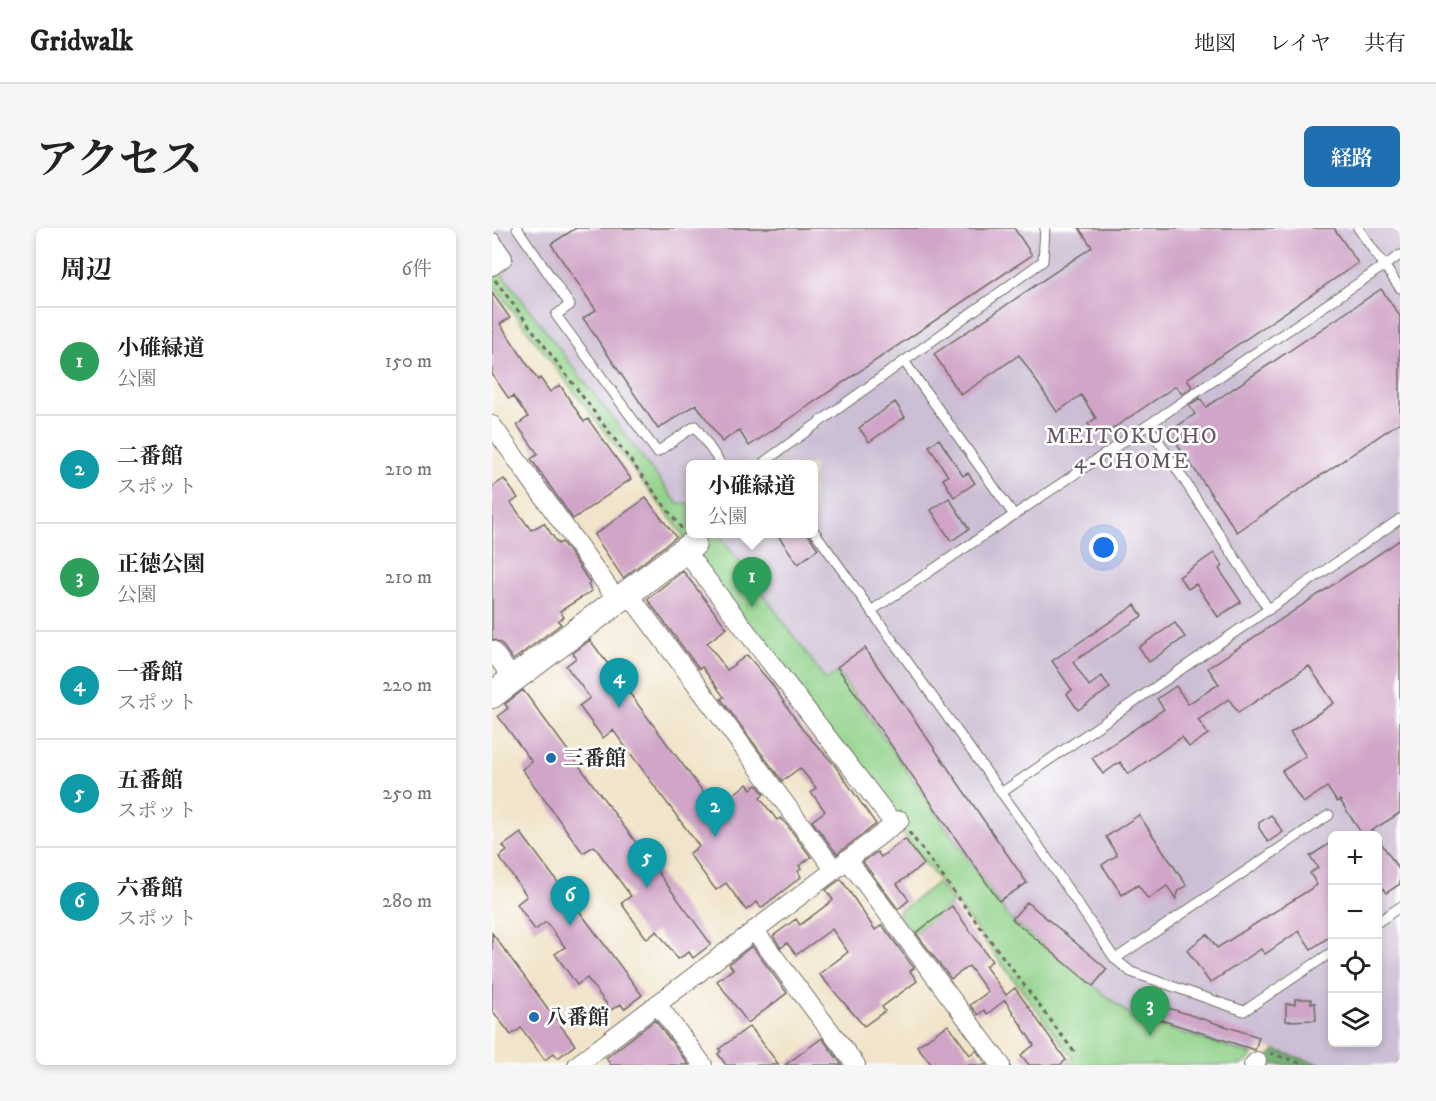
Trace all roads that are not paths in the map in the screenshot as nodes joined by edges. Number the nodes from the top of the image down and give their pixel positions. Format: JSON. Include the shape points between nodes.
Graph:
{"nodes":[{"id":1,"x":517,"y":228,"type":"edge"},
{"id":2,"x":1045,"y":228,"type":"edge"},
{"id":3,"x":1358,"y":228,"type":"edge"},
{"id":4,"x":492,"y":242,"type":"edge"},
{"id":5,"x":1400,"y":255,"type":"edge"},
{"id":6,"x":492,"y":266,"type":"edge"},
{"id":7,"x":1384,"y":266,"type":"junction"},
{"id":8,"x":1400,"y":288,"type":"edge"},
{"id":9,"x":904,"y":361,"type":"junction"},
{"id":10,"x":492,"y":425,"type":"edge"},
{"id":11,"x":1148,"y":425,"type":"junction"},
{"id":12,"x":718,"y":460,"type":"edge"},
{"id":13,"x":768,"y":460,"type":"edge"},
{"id":14,"x":1014,"y":515,"type":"junction"},
{"id":15,"x":1400,"y":519,"type":"edge"},
{"id":16,"x":818,"y":538,"type":"edge"},
{"id":17,"x":689,"y":548,"type":"joint"},
{"id":18,"x":623,"y":597,"type":"junction"},
{"id":19,"x":1269,"y":610,"type":"junction"},
{"id":20,"x":871,"y":611,"type":"junction"},
{"id":21,"x":492,"y":650,"type":"edge"},
{"id":22,"x":513,"y":680,"type":"junction"},
{"id":23,"x":492,"y":695,"type":"edge"},
{"id":24,"x":1001,"y":793,"type":"junction"},
{"id":25,"x":1329,"y":816,"type":"dead end"},
{"id":26,"x":840,"y":864,"type":"junction"},
{"id":27,"x":1400,"y":907,"type":"edge"},
{"id":28,"x":1382,"y":919,"type":"edge"},
{"id":29,"x":754,"y":930,"type":"junction"},
{"id":30,"x":1328,"y":955,"type":"edge"},
{"id":31,"x":1115,"y":959,"type":"junction"},
{"id":32,"x":657,"y":1004,"type":"junction"},
{"id":33,"x":577,"y":1065,"type":"edge"},
{"id":34,"x":703,"y":1065,"type":"edge"},
{"id":35,"x":856,"y":1065,"type":"edge"},
{"id":36,"x":1001,"y":1065,"type":"edge"}],
"edges":[{"from":1,"to":12,"type":"lane","via":[[570,304],[556,315],[657,452],[695,426]]},
{"from":2,"to":9,"type":"lane","via":[[1043,261]]},
{"from":3,"to":7,"type":"lane"},
{"from":4,"to":6,"type":"street","via":[[503,258]]},
{"from":5,"to":7,"type":"lane"},
{"from":7,"to":8,"type":"lane"},
{"from":7,"to":11,"type":"lane"},
{"from":9,"to":13,"type":"lane"},
{"from":9,"to":14,"type":"lane"},
{"from":10,"to":18,"type":"street"},
{"from":11,"to":14,"type":"lane"},
{"from":11,"to":19,"type":"lane"},
{"from":14,"to":20,"type":"lane"},
{"from":15,"to":19,"type":"lane"},
{"from":16,"to":20,"type":"lane"},
{"from":17,"to":18,"type":"street"},
{"from":17,"to":26,"type":"street","via":[[897,822]]},
{"from":18,"to":22,"type":"street"},
{"from":18,"to":26,"type":"street"},
{"from":19,"to":24,"type":"lane"},
{"from":20,"to":24,"type":"lane"},
{"from":21,"to":22,"type":"street"},
{"from":22,"to":23,"type":"street"},
{"from":24,"to":31,"type":"lane"},
{"from":25,"to":31,"type":"lane"},
{"from":26,"to":29,"type":"street"},
{"from":26,"to":36,"type":"street"},
{"from":27,"to":28,"type":"lane"},
{"from":29,"to":32,"type":"street"},
{"from":29,"to":35,"type":"street"},
{"from":30,"to":31,"type":"lane","via":[[1244,1011],[1131,972]]},
{"from":32,"to":33,"type":"street"},
{"from":32,"to":34,"type":"street"}]}
